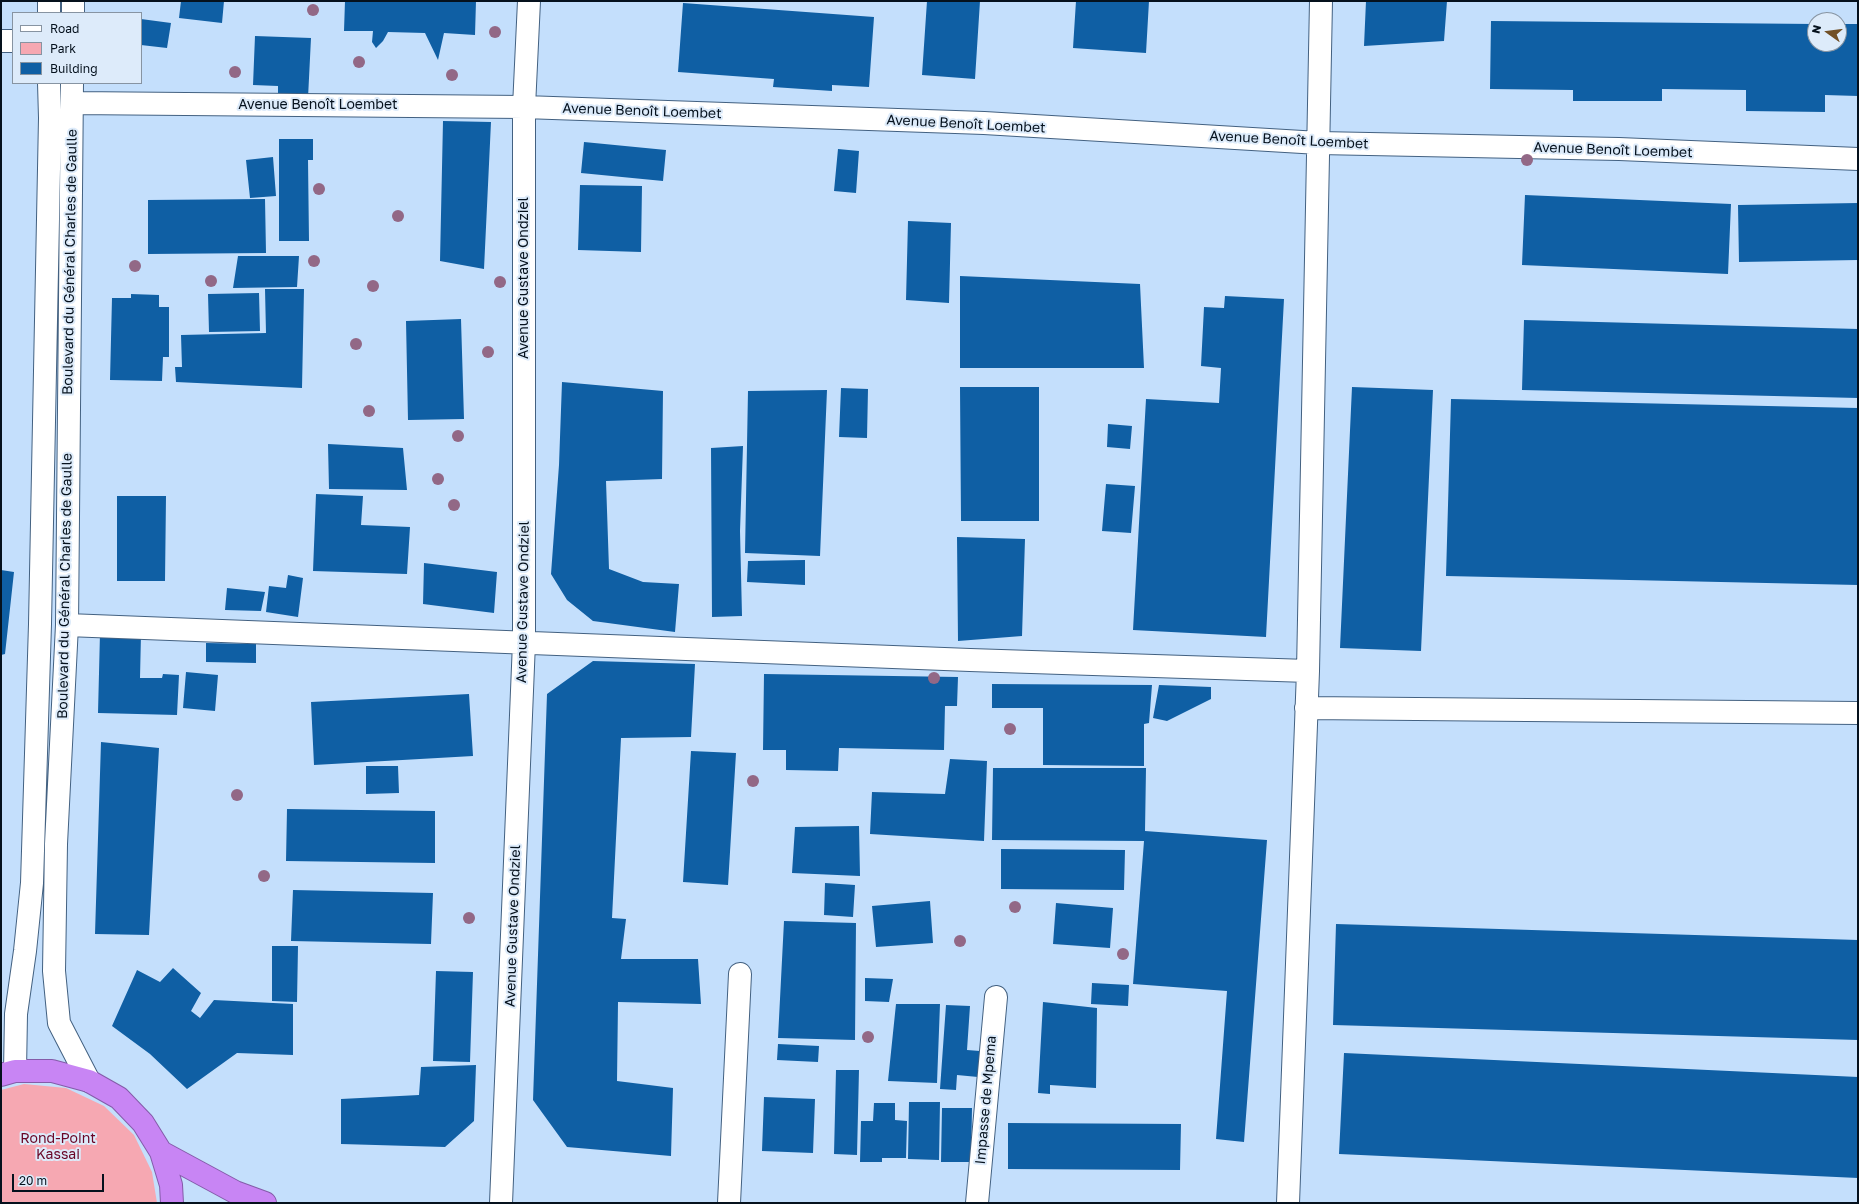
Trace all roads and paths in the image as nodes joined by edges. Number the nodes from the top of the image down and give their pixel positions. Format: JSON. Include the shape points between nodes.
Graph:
{"nodes":[{"id":1,"x":49,"y":1,"type":"edge"},
{"id":2,"x":73,"y":1,"type":"edge"},
{"id":3,"x":529,"y":1,"type":"edge"},
{"id":4,"x":1321,"y":1,"type":"edge"},
{"id":5,"x":49,"y":12,"type":"edge"},
{"id":6,"x":73,"y":12,"type":"edge"},
{"id":7,"x":1,"y":40,"type":"edge"},
{"id":8,"x":12,"y":41,"type":"edge"},
{"id":9,"x":49,"y":84,"type":"edge"},
{"id":10,"x":72,"y":93,"type":"edge"},
{"id":11,"x":524,"y":107,"type":"junction"},
{"id":12,"x":1319,"y":143,"type":"junction"},
{"id":13,"x":1858,"y":158,"type":"edge"},
{"id":14,"x":67,"y":625,"type":"junction"},
{"id":15,"x":524,"y":642,"type":"junction"},
{"id":16,"x":1308,"y":671,"type":"junction"},
{"id":17,"x":1306,"y":708,"type":"junction"},
{"id":18,"x":1858,"y":713,"type":"edge"},
{"id":19,"x":740,"y":974,"type":"dead end"},
{"id":20,"x":996,"y":997,"type":"dead end"},
{"id":21,"x":8,"y":1073,"type":"edge"},
{"id":22,"x":89,"y":1081,"type":"junction"},
{"id":23,"x":161,"y":1152,"type":"junction"},
{"id":24,"x":172,"y":1203,"type":"edge"},
{"id":25,"x":265,"y":1203,"type":"edge"},
{"id":26,"x":501,"y":1203,"type":"edge"},
{"id":27,"x":729,"y":1203,"type":"edge"},
{"id":28,"x":977,"y":1203,"type":"edge"},
{"id":29,"x":1288,"y":1203,"type":"edge"}],
"edges":[{"from":1,"to":5,"type":"street"},
{"from":2,"to":6,"type":"street"},
{"from":3,"to":11,"type":"street","name":"Avenue Gustave Ondziel"},
{"from":4,"to":12,"type":"street"},
{"from":7,"to":8,"type":"street"},
{"from":9,"to":21,"type":"street","name":"Boulevard du Général Charles de Gaulle","via":[[40,624],[32,875],[25,951]]},
{"from":10,"to":11,"type":"street","name":"Avenue Benoît Loembet"},
{"from":10,"to":14,"type":"street","name":"Boulevard du Général Charles de Gaulle"},
{"from":11,"to":12,"type":"street","name":"Avenue Benoît Loembet","via":[[984,123]]},
{"from":11,"to":15,"type":"street","name":"Avenue Gustave Ondziel"},
{"from":12,"to":13,"type":"street","name":"Avenue Benoît Loembet","via":[[1619,149]]},
{"from":12,"to":16,"type":"street"},
{"from":14,"to":15,"type":"street"},
{"from":14,"to":22,"type":"street","name":"Boulevard du Général Charles de Gaulle","via":[[57,837],[54,971],[59,1023]]},
{"from":15,"to":16,"type":"street"},
{"from":15,"to":26,"type":"street","name":"Avenue Gustave Ondziel"},
{"from":16,"to":17,"type":"street"},
{"from":17,"to":18,"type":"street"},
{"from":17,"to":29,"type":"street"},
{"from":19,"to":27,"type":"street"},
{"from":20,"to":28,"type":"street","name":"Impasse de Mpema"},
{"from":21,"to":22,"type":"highway","via":[[52,1071]]},
{"from":22,"to":23,"type":"highway","via":[[119,1098],[143,1122]]},
{"from":23,"to":24,"type":"highway","via":[[171,1185]]},
{"from":23,"to":25,"type":"highway","via":[[235,1192]]}]}
